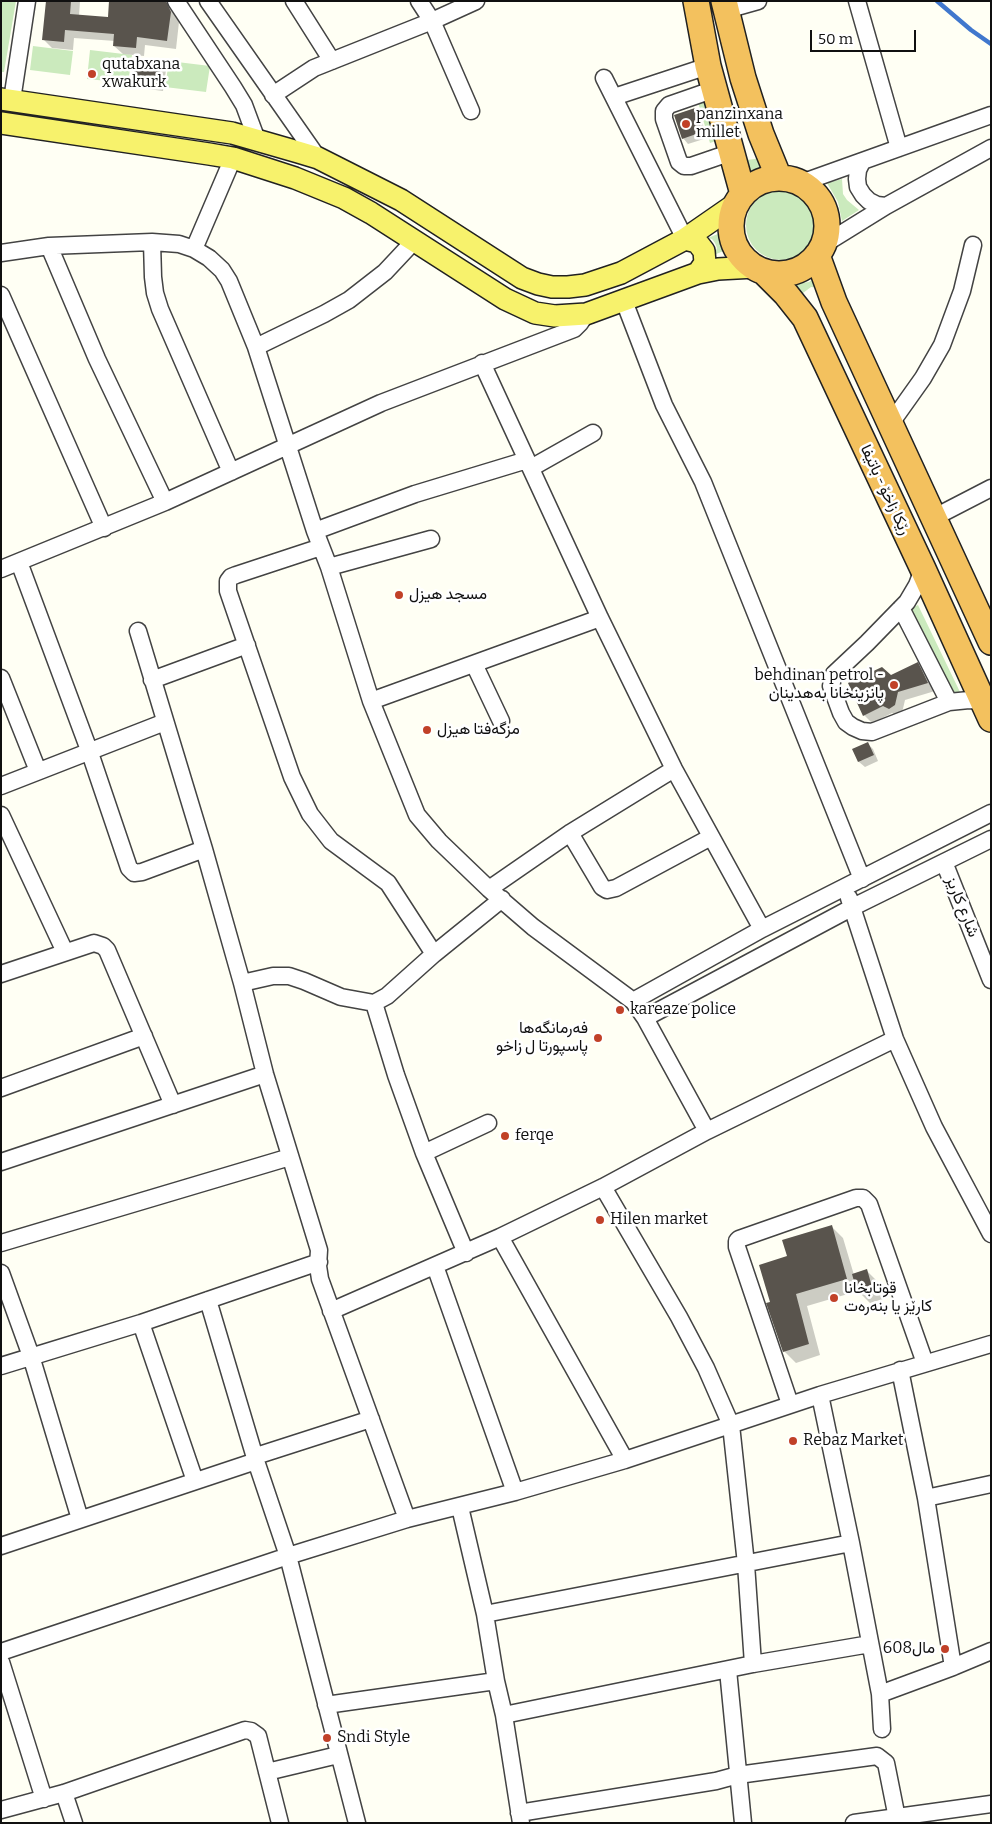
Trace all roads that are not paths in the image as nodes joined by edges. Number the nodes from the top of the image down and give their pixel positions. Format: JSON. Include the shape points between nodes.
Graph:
{"nodes":[{"id":1,"x":27,"y":1,"type":"edge"},
{"id":2,"x":176,"y":1,"type":"edge"},
{"id":3,"x":208,"y":1,"type":"edge"},
{"id":4,"x":294,"y":1,"type":"edge"},
{"id":5,"x":419,"y":1,"type":"edge"},
{"id":6,"x":476,"y":1,"type":"edge"},
{"id":7,"x":696,"y":1,"type":"edge"},
{"id":8,"x":758,"y":1,"type":"edge"},
{"id":9,"x":858,"y":1,"type":"edge"},
{"id":10,"x":725,"y":6,"type":"edge"},
{"id":11,"x":432,"y":21,"type":"junction"},
{"id":12,"x":332,"y":61,"type":"junction"},
{"id":13,"x":712,"y":77,"type":"junction"},
{"id":14,"x":604,"y":78,"type":"dead end"},
{"id":15,"x":273,"y":95,"type":"junction"},
{"id":16,"x":614,"y":98,"type":"junction"},
{"id":17,"x":7,"y":99,"type":"edge"},
{"id":18,"x":471,"y":111,"type":"dead end"},
{"id":19,"x":991,"y":116,"type":"edge"},
{"id":20,"x":1,"y":123,"type":"edge"},
{"id":21,"x":761,"y":134,"type":"junction"},
{"id":22,"x":257,"y":140,"type":"junction"},
{"id":23,"x":899,"y":148,"type":"junction"},
{"id":24,"x":991,"y":148,"type":"edge"},
{"id":25,"x":732,"y":152,"type":"junction"},
{"id":26,"x":233,"y":158,"type":"junction"},
{"id":27,"x":318,"y":158,"type":"junction"},
{"id":28,"x":862,"y":162,"type":"junction"},
{"id":29,"x":790,"y":180,"type":"junction"},
{"id":30,"x":740,"y":198,"type":"junction"},
{"id":31,"x":886,"y":206,"type":"junction"},
{"id":32,"x":685,"y":239,"type":"junction"},
{"id":33,"x":415,"y":240,"type":"junction"},
{"id":34,"x":152,"y":242,"type":"junction"},
{"id":35,"x":973,"y":245,"type":"dead end"},
{"id":36,"x":49,"y":246,"type":"junction"},
{"id":37,"x":194,"y":249,"type":"junction"},
{"id":38,"x":820,"y":250,"type":"junction"},
{"id":39,"x":1,"y":253,"type":"edge"},
{"id":40,"x":759,"y":270,"type":"junction"},
{"id":41,"x":698,"y":273,"type":"junction"},
{"id":42,"x":1,"y":295,"type":"edge"},
{"id":43,"x":624,"y":301,"type":"junction"},
{"id":44,"x":834,"y":302,"type":"junction"},
{"id":45,"x":586,"y":314,"type":"junction"},
{"id":46,"x":805,"y":318,"type":"junction"},
{"id":47,"x":256,"y":347,"type":"junction"},
{"id":48,"x":482,"y":363,"type":"junction"},
{"id":49,"x":891,"y":423,"type":"junction"},
{"id":50,"x":593,"y":433,"type":"dead end"},
{"id":51,"x":288,"y":446,"type":"junction"},
{"id":52,"x":529,"y":464,"type":"junction"},
{"id":53,"x":231,"y":472,"type":"junction"},
{"id":54,"x":991,"y":488,"type":"edge"},
{"id":55,"x":164,"y":502,"type":"junction"},
{"id":56,"x":933,"y":518,"type":"junction"},
{"id":57,"x":104,"y":528,"type":"junction"},
{"id":58,"x":315,"y":531,"type":"junction"},
{"id":59,"x":431,"y":539,"type":"dead end"},
{"id":60,"x":321,"y":547,"type":"junction"},
{"id":61,"x":19,"y":562,"type":"junction"},
{"id":62,"x":329,"y":567,"type":"junction"},
{"id":63,"x":1,"y":569,"type":"edge"},
{"id":64,"x":923,"y":569,"type":"junction"},
{"id":65,"x":901,"y":608,"type":"junction"},
{"id":66,"x":600,"y":618,"type":"junction"},
{"id":67,"x":138,"y":631,"type":"dead end"},
{"id":68,"x":991,"y":642,"type":"edge"},
{"id":69,"x":247,"y":645,"type":"junction"},
{"id":70,"x":474,"y":664,"type":"junction"},
{"id":71,"x":1,"y":678,"type":"edge"},
{"id":72,"x":152,"y":680,"type":"junction"},
{"id":73,"x":371,"y":701,"type":"junction"},
{"id":74,"x":949,"y":702,"type":"junction"},
{"id":75,"x":987,"y":710,"type":"edge"},
{"id":76,"x":501,"y":721,"type":"dead end"},
{"id":77,"x":164,"y":722,"type":"junction"},
{"id":78,"x":89,"y":750,"type":"junction"},
{"id":79,"x":674,"y":769,"type":"junction"},
{"id":80,"x":38,"y":771,"type":"junction"},
{"id":81,"x":1,"y":786,"type":"edge"},
{"id":82,"x":991,"y":813,"type":"edge"},
{"id":83,"x":1,"y":815,"type":"edge"},
{"id":84,"x":570,"y":833,"type":"junction"},
{"id":85,"x":711,"y":837,"type":"junction"},
{"id":86,"x":991,"y":839,"type":"edge"},
{"id":87,"x":204,"y":849,"type":"junction"},
{"id":88,"x":944,"y":862,"type":"junction"},
{"id":89,"x":862,"y":879,"type":"junction"},
{"id":90,"x":845,"y":887,"type":"junction"},
{"id":91,"x":489,"y":889,"type":"junction"},
{"id":92,"x":502,"y":899,"type":"junction"},
{"id":93,"x":853,"y":907,"type":"junction"},
{"id":94,"x":762,"y":929,"type":"junction"},
{"id":95,"x":65,"y":952,"type":"junction"},
{"id":96,"x":434,"y":954,"type":"junction"},
{"id":97,"x":1,"y":974,"type":"edge"},
{"id":98,"x":991,"y":980,"type":"edge"},
{"id":99,"x":242,"y":983,"type":"junction"},
{"id":100,"x":633,"y":1001,"type":"junction"},
{"id":101,"x":374,"y":1003,"type":"junction"},
{"id":102,"x":645,"y":1018,"type":"junction"},
{"id":103,"x":144,"y":1036,"type":"junction"},
{"id":104,"x":895,"y":1038,"type":"junction"},
{"id":105,"x":265,"y":1074,"type":"junction"},
{"id":106,"x":1,"y":1088,"type":"edge"},
{"id":107,"x":173,"y":1105,"type":"junction"},
{"id":108,"x":488,"y":1123,"type":"dead end"},
{"id":109,"x":708,"y":1131,"type":"junction"},
{"id":110,"x":424,"y":1153,"type":"junction"},
{"id":111,"x":290,"y":1157,"type":"junction"},
{"id":112,"x":1,"y":1162,"type":"edge"},
{"id":113,"x":603,"y":1187,"type":"junction"},
{"id":114,"x":991,"y":1234,"type":"edge"},
{"id":115,"x":500,"y":1237,"type":"junction"},
{"id":116,"x":1,"y":1243,"type":"edge"},
{"id":117,"x":466,"y":1253,"type":"junction"},
{"id":118,"x":319,"y":1262,"type":"junction"},
{"id":119,"x":435,"y":1266,"type":"junction"},
{"id":120,"x":1,"y":1272,"type":"edge"},
{"id":121,"x":208,"y":1300,"type":"junction"},
{"id":122,"x":331,"y":1311,"type":"junction"},
{"id":123,"x":141,"y":1323,"type":"junction"},
{"id":124,"x":991,"y":1344,"type":"edge"},
{"id":125,"x":31,"y":1356,"type":"junction"},
{"id":126,"x":925,"y":1363,"type":"junction"},
{"id":127,"x":1,"y":1366,"type":"edge"},
{"id":128,"x":900,"y":1370,"type":"junction"},
{"id":129,"x":820,"y":1395,"type":"junction"},
{"id":130,"x":790,"y":1404,"type":"junction"},
{"id":131,"x":371,"y":1419,"type":"junction"},
{"id":132,"x":731,"y":1425,"type":"junction"},
{"id":133,"x":256,"y":1458,"type":"junction"},
{"id":134,"x":625,"y":1460,"type":"junction"},
{"id":135,"x":195,"y":1480,"type":"junction"},
{"id":136,"x":991,"y":1484,"type":"edge"},
{"id":137,"x":515,"y":1492,"type":"junction"},
{"id":138,"x":926,"y":1498,"type":"junction"},
{"id":139,"x":460,"y":1506,"type":"junction"},
{"id":140,"x":80,"y":1519,"type":"junction"},
{"id":141,"x":407,"y":1519,"type":"junction"},
{"id":142,"x":851,"y":1543,"type":"junction"},
{"id":143,"x":1,"y":1546,"type":"edge"},
{"id":144,"x":288,"y":1556,"type":"junction"},
{"id":145,"x":746,"y":1564,"type":"junction"},
{"id":146,"x":485,"y":1614,"type":"junction"},
{"id":147,"x":870,"y":1644,"type":"junction"},
{"id":148,"x":991,"y":1651,"type":"edge"},
{"id":149,"x":1,"y":1652,"type":"edge"},
{"id":150,"x":1,"y":1662,"type":"edge"},
{"id":151,"x":753,"y":1664,"type":"junction"},
{"id":152,"x":953,"y":1667,"type":"junction"},
{"id":153,"x":728,"y":1670,"type":"junction"},
{"id":154,"x":496,"y":1681,"type":"junction"},
{"id":155,"x":880,"y":1694,"type":"junction"},
{"id":156,"x":326,"y":1705,"type":"junction"},
{"id":157,"x":504,"y":1714,"type":"junction"},
{"id":158,"x":882,"y":1729,"type":"dead end"},
{"id":159,"x":338,"y":1754,"type":"junction"},
{"id":160,"x":267,"y":1772,"type":"junction"},
{"id":161,"x":738,"y":1775,"type":"junction"},
{"id":162,"x":64,"y":1793,"type":"junction"},
{"id":163,"x":44,"y":1799,"type":"junction"},
{"id":164,"x":991,"y":1804,"type":"edge"},
{"id":165,"x":1,"y":1810,"type":"edge"},
{"id":166,"x":520,"y":1818,"type":"edge"},
{"id":167,"x":897,"y":1820,"type":"edge"},
{"id":168,"x":276,"y":1821,"type":"edge"},
{"id":169,"x":74,"y":1823,"type":"edge"},
{"id":170,"x":357,"y":1823,"type":"edge"},
{"id":171,"x":743,"y":1823,"type":"edge"},
{"id":172,"x":854,"y":1823,"type":"edge"}],
"edges":[{"from":1,"to":17,"type":"street"},
{"from":2,"to":22,"type":"street","via":[[234,87]]},
{"from":3,"to":15,"type":"street"},
{"from":4,"to":12,"type":"street"},
{"from":5,"to":11,"type":"street"},
{"from":6,"to":11,"type":"street"},
{"from":7,"to":13,"type":"highway"},
{"from":8,"to":10,"type":"street"},
{"from":9,"to":23,"type":"street"},
{"from":10,"to":21,"type":"highway"},
{"from":11,"to":12,"type":"street"},
{"from":11,"to":18,"type":"street"},
{"from":12,"to":15,"type":"street","via":[[306,73]]},
{"from":13,"to":16,"type":"street"},
{"from":13,"to":25,"type":"highway"},
{"from":13,"to":25,"type":"street","via":[[669,105],[664,119],[681,165],[691,166]]},
{"from":14,"to":16,"type":"street"},
{"from":15,"to":27,"type":"street"},
{"from":16,"to":32,"type":"street"},
{"from":17,"to":22,"type":"main road","via":[[232,133]]},
{"from":19,"to":23,"type":"street"},
{"from":20,"to":26,"type":"main road"},
{"from":21,"to":25,"type":"highway","via":[[758,141],[746,150]]},
{"from":21,"to":29,"type":"highway"},
{"from":22,"to":27,"type":"main road"},
{"from":23,"to":28,"type":"street"},
{"from":24,"to":31,"type":"street"},
{"from":25,"to":30,"type":"highway"},
{"from":26,"to":33,"type":"main road","via":[[321,187]]},
{"from":26,"to":37,"type":"street"},
{"from":27,"to":32,"type":"main road","via":[[401,200],[522,278],[538,284],[568,288],[599,282]]},
{"from":28,"to":29,"type":"street"},
{"from":28,"to":31,"type":"street","via":[[858,170],[858,187],[869,201]]},
{"from":29,"to":30,"type":"highway","via":[[760,182]]},
{"from":29,"to":38,"type":"highway","via":[[813,191],[822,203],[827,231]]},
{"from":30,"to":32,"type":"main road"},
{"from":30,"to":40,"type":"highway","via":[[732,216],[735,245],[743,258]]},
{"from":31,"to":38,"type":"street"},
{"from":32,"to":41,"type":"main road","via":[[696,242],[704,251],[705,263]]},
{"from":33,"to":45,"type":"main road","via":[[518,306],[555,316]]},
{"from":33,"to":47,"type":"street","via":[[385,272],[349,300]]},
{"from":34,"to":36,"type":"street"},
{"from":34,"to":37,"type":"street"},
{"from":34,"to":53,"type":"street","via":[[153,277],[160,309]]},
{"from":35,"to":49,"type":"street","via":[[962,291],[942,345]]},
{"from":36,"to":39,"type":"street"},
{"from":36,"to":55,"type":"street","via":[[97,359]]},
{"from":37,"to":47,"type":"street","via":[[209,258],[229,281]]},
{"from":38,"to":40,"type":"highway","via":[[809,264],[793,272],[776,274]]},
{"from":38,"to":44,"type":"highway","name":"رێکا زاخۆ - باتیفا"},
{"from":40,"to":41,"type":"main road","via":[[718,269]]},
{"from":40,"to":46,"type":"highway","name":"رێکا زاخۆ - باتیفا","via":[[786,294]]},
{"from":41,"to":43,"type":"main road"},
{"from":42,"to":57,"type":"street"},
{"from":43,"to":45,"type":"main road"},
{"from":43,"to":89,"type":"street","via":[[664,405],[706,491]]},
{"from":44,"to":46,"type":"highway","via":[[825,299],[815,301],[807,308]]},
{"from":44,"to":49,"type":"highway","name":"رێکا زاخۆ - باتیفا"},
{"from":45,"to":48,"type":"street","via":[[574,329]]},
{"from":46,"to":64,"type":"highway","name":"رێکا زاخۆ - باتیفا"},
{"from":47,"to":51,"type":"street"},
{"from":48,"to":51,"type":"street","via":[[381,403]]},
{"from":48,"to":52,"type":"street"},
{"from":49,"to":56,"type":"highway","name":"رێکا زاخۆ - باتیفا"},
{"from":50,"to":52,"type":"street"},
{"from":51,"to":53,"type":"street"},
{"from":51,"to":58,"type":"street"},
{"from":52,"to":58,"type":"street","via":[[408,496]]},
{"from":52,"to":66,"type":"street"},
{"from":53,"to":55,"type":"street"},
{"from":54,"to":56,"type":"street"},
{"from":55,"to":57,"type":"street"},
{"from":56,"to":68,"type":"highway","name":"رێکا زاخۆ - باتیفا"},
{"from":57,"to":61,"type":"street"},
{"from":58,"to":60,"type":"street"},
{"from":59,"to":62,"type":"street"},
{"from":60,"to":62,"type":"street"},
{"from":60,"to":69,"type":"street","via":[[231,577],[227,586]]},
{"from":61,"to":63,"type":"street"},
{"from":61,"to":78,"type":"street"},
{"from":62,"to":73,"type":"street"},
{"from":64,"to":65,"type":"street","via":[[912,595]]},
{"from":64,"to":75,"type":"highway","name":"رێکا زاخۆ - باتیفا"},
{"from":65,"to":74,"type":"street"},
{"from":65,"to":74,"type":"street","via":[[834,674],[831,686],[841,713],[853,727],[872,732]]},
{"from":66,"to":70,"type":"street"},
{"from":66,"to":79,"type":"street"},
{"from":67,"to":72,"type":"street"},
{"from":69,"to":72,"type":"street"},
{"from":69,"to":96,"type":"street","via":[[292,777],[310,814],[331,841],[388,883]]},
{"from":70,"to":73,"type":"street"},
{"from":70,"to":76,"type":"street"},
{"from":71,"to":80,"type":"street"},
{"from":72,"to":77,"type":"street"},
{"from":73,"to":91,"type":"street","via":[[417,815],[439,842]]},
{"from":74,"to":75,"type":"street","via":[[969,700]]},
{"from":77,"to":78,"type":"street"},
{"from":77,"to":87,"type":"street"},
{"from":78,"to":80,"type":"street"},
{"from":78,"to":87,"type":"street","via":[[131,871],[142,872]]},
{"from":79,"to":84,"type":"street"},
{"from":79,"to":85,"type":"street"},
{"from":80,"to":81,"type":"street"},
{"from":82,"to":89,"type":"street"},
{"from":83,"to":95,"type":"street"},
{"from":84,"to":85,"type":"street","via":[[602,887],[611,890]]},
{"from":84,"to":91,"type":"street"},
{"from":85,"to":94,"type":"street"},
{"from":86,"to":88,"type":"street"},
{"from":87,"to":99,"type":"street"},
{"from":88,"to":93,"type":"street"},
{"from":88,"to":98,"type":"street","name":"شارع كاريز"},
{"from":89,"to":90,"type":"street"},
{"from":90,"to":93,"type":"street"},
{"from":90,"to":94,"type":"street"},
{"from":91,"to":92,"type":"street"},
{"from":92,"to":96,"type":"street"},
{"from":92,"to":100,"type":"street","via":[[533,927]]},
{"from":93,"to":102,"type":"street"},
{"from":93,"to":104,"type":"street"},
{"from":94,"to":100,"type":"street"},
{"from":95,"to":97,"type":"street"},
{"from":95,"to":103,"type":"street","via":[[94,943],[107,950]]},
{"from":96,"to":101,"type":"street","via":[[387,996]]},
{"from":99,"to":101,"type":"street","via":[[289,976],[341,997]]},
{"from":99,"to":105,"type":"street"},
{"from":100,"to":102,"type":"street"},
{"from":101,"to":110,"type":"street"},
{"from":102,"to":109,"type":"street"},
{"from":103,"to":106,"type":"street"},
{"from":103,"to":107,"type":"street"},
{"from":104,"to":109,"type":"street"},
{"from":104,"to":114,"type":"street","via":[[934,1127]]},
{"from":105,"to":107,"type":"street"},
{"from":105,"to":111,"type":"street"},
{"from":107,"to":112,"type":"street"},
{"from":108,"to":110,"type":"street"},
{"from":109,"to":113,"type":"street"},
{"from":110,"to":117,"type":"street"},
{"from":111,"to":116,"type":"street"},
{"from":111,"to":118,"type":"street","via":[[319,1250]]},
{"from":113,"to":115,"type":"street"},
{"from":113,"to":132,"type":"street","via":[[679,1317]]},
{"from":115,"to":117,"type":"street"},
{"from":115,"to":134,"type":"street"},
{"from":117,"to":119,"type":"street"},
{"from":118,"to":121,"type":"street"},
{"from":118,"to":122,"type":"street","via":[[320,1279]]},
{"from":119,"to":122,"type":"street"},
{"from":119,"to":137,"type":"street"},
{"from":120,"to":125,"type":"street"},
{"from":121,"to":123,"type":"street"},
{"from":121,"to":133,"type":"street"},
{"from":122,"to":131,"type":"street"},
{"from":123,"to":125,"type":"street"},
{"from":123,"to":135,"type":"street"},
{"from":124,"to":126,"type":"street"},
{"from":125,"to":127,"type":"street"},
{"from":125,"to":140,"type":"street"},
{"from":126,"to":128,"type":"street"},
{"from":126,"to":130,"type":"street","via":[[868,1204],[863,1198],[856,1198],[737,1241]]},
{"from":128,"to":129,"type":"street"},
{"from":128,"to":138,"type":"street"},
{"from":129,"to":130,"type":"street"},
{"from":129,"to":142,"type":"street"},
{"from":130,"to":132,"type":"street"},
{"from":131,"to":133,"type":"street"},
{"from":131,"to":141,"type":"street"},
{"from":132,"to":134,"type":"street"},
{"from":132,"to":145,"type":"street"},
{"from":133,"to":135,"type":"street"},
{"from":133,"to":144,"type":"street"},
{"from":134,"to":137,"type":"street"},
{"from":135,"to":140,"type":"street"},
{"from":136,"to":138,"type":"street"},
{"from":137,"to":139,"type":"street"},
{"from":138,"to":152,"type":"street"},
{"from":139,"to":141,"type":"street"},
{"from":139,"to":146,"type":"street"},
{"from":140,"to":143,"type":"street"},
{"from":141,"to":144,"type":"street"},
{"from":142,"to":145,"type":"street"},
{"from":142,"to":147,"type":"street"},
{"from":144,"to":149,"type":"street"},
{"from":144,"to":156,"type":"street"},
{"from":145,"to":146,"type":"street"},
{"from":145,"to":151,"type":"street"},
{"from":146,"to":154,"type":"street"},
{"from":147,"to":151,"type":"street"},
{"from":147,"to":155,"type":"street"},
{"from":148,"to":152,"type":"street"},
{"from":150,"to":163,"type":"street"},
{"from":151,"to":153,"type":"street"},
{"from":152,"to":155,"type":"street"},
{"from":153,"to":157,"type":"street"},
{"from":153,"to":161,"type":"street"},
{"from":154,"to":156,"type":"street"},
{"from":154,"to":157,"type":"street"},
{"from":155,"to":158,"type":"street"},
{"from":156,"to":159,"type":"street"},
{"from":157,"to":166,"type":"street"},
{"from":159,"to":160,"type":"street"},
{"from":159,"to":170,"type":"street"},
{"from":160,"to":162,"type":"street","via":[[258,1736],[245,1730]]},
{"from":160,"to":168,"type":"street"},
{"from":161,"to":166,"type":"street"},
{"from":161,"to":167,"type":"street","via":[[877,1756],[886,1763]]},
{"from":161,"to":171,"type":"street"},
{"from":162,"to":163,"type":"street"},
{"from":162,"to":169,"type":"street"},
{"from":163,"to":165,"type":"street"},
{"from":164,"to":167,"type":"street"},
{"from":167,"to":172,"type":"street"}]}
